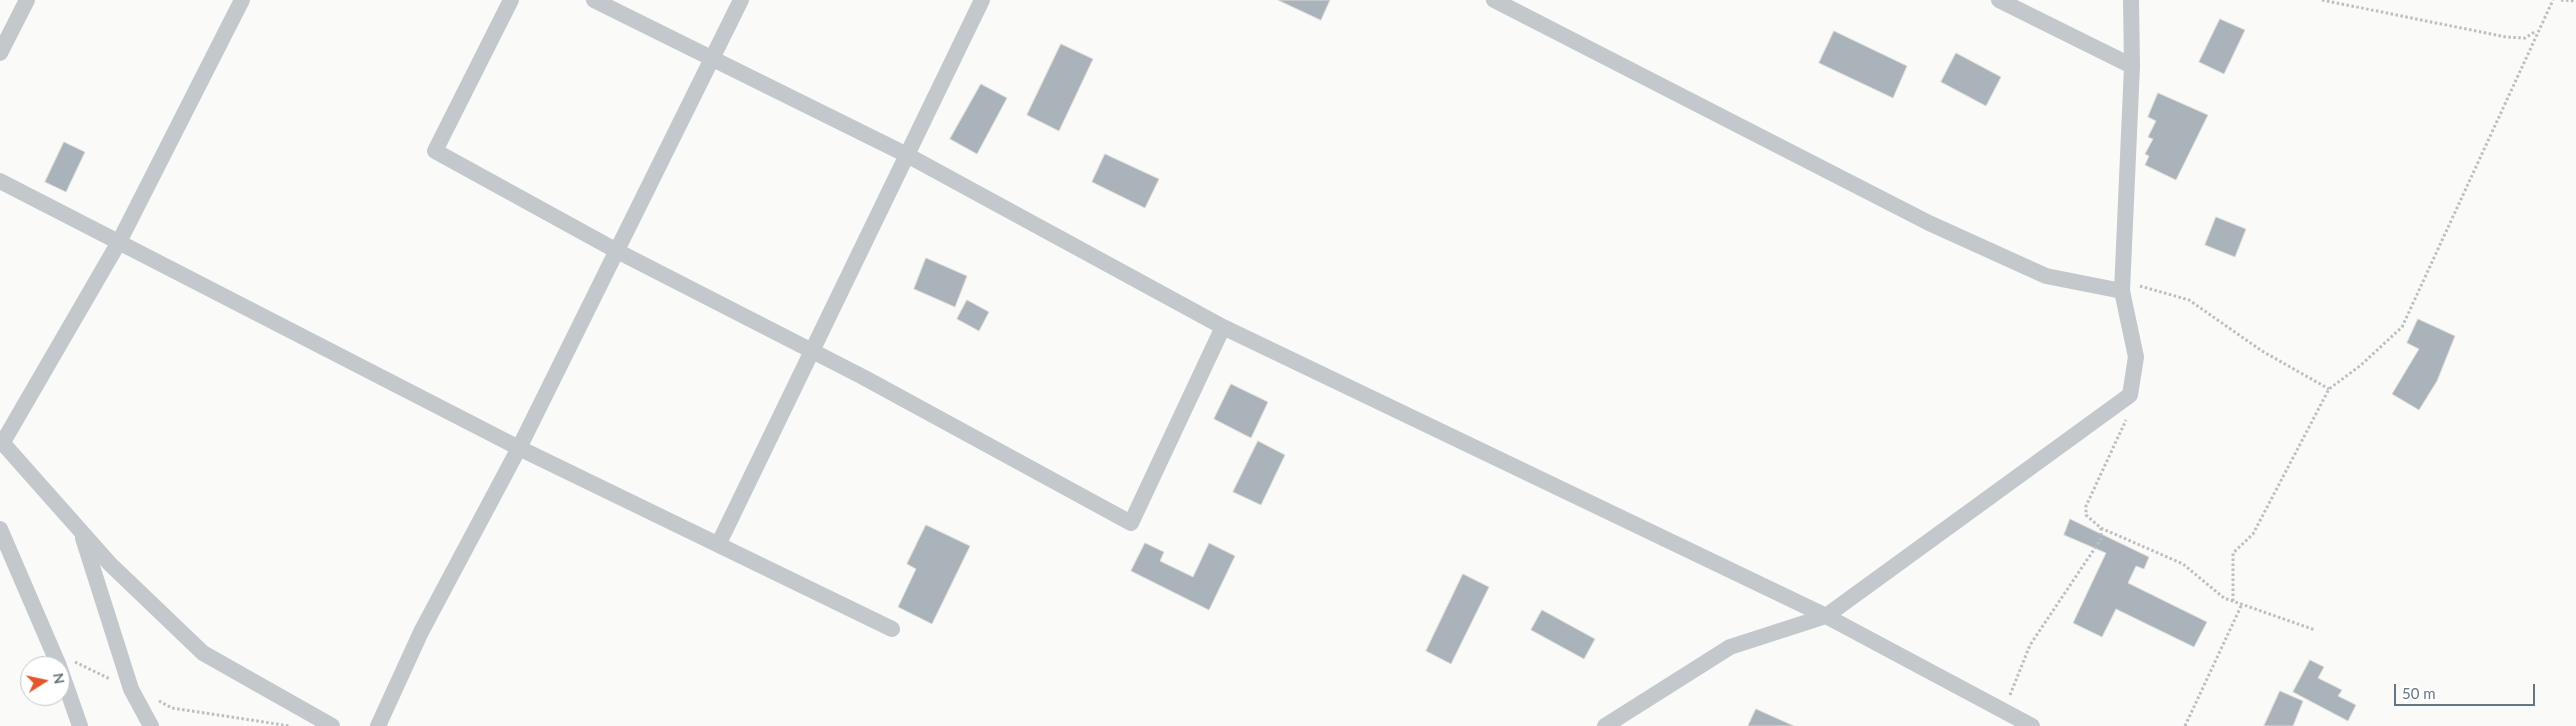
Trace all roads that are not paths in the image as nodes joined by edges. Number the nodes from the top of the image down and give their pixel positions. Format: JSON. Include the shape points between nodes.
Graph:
{"nodes":[{"id":1,"x":27,"y":0,"type":"edge"},
{"id":2,"x":242,"y":0,"type":"edge"},
{"id":3,"x":511,"y":0,"type":"edge"},
{"id":4,"x":594,"y":0,"type":"edge"},
{"id":5,"x":741,"y":0,"type":"edge"},
{"id":6,"x":982,"y":0,"type":"edge"},
{"id":7,"x":1494,"y":0,"type":"edge"},
{"id":8,"x":1999,"y":0,"type":"edge"},
{"id":9,"x":2131,"y":0,"type":"edge"},
{"id":10,"x":0,"y":53,"type":"edge"},
{"id":11,"x":713,"y":57,"type":"junction"},
{"id":12,"x":2132,"y":66,"type":"junction"},
{"id":13,"x":907,"y":155,"type":"junction"},
{"id":14,"x":0,"y":181,"type":"edge"},
{"id":15,"x":119,"y":242,"type":"junction"},
{"id":16,"x":617,"y":251,"type":"junction"},
{"id":17,"x":2122,"y":286,"type":"junction"},
{"id":18,"x":1223,"y":327,"type":"junction"},
{"id":19,"x":812,"y":352,"type":"junction"},
{"id":20,"x":2,"y":441,"type":"edge"},
{"id":21,"x":519,"y":448,"type":"junction"},
{"id":22,"x":0,"y":529,"type":"edge"},
{"id":23,"x":81,"y":531,"type":"junction"},
{"id":24,"x":719,"y":543,"type":"junction"},
{"id":25,"x":1826,"y":616,"type":"junction"},
{"id":26,"x":892,"y":629,"type":"dead end"},
{"id":27,"x":54,"y":656,"type":"edge"},
{"id":28,"x":70,"y":698,"type":"edge"},
{"id":29,"x":80,"y":726,"type":"edge"},
{"id":30,"x":150,"y":726,"type":"edge"},
{"id":31,"x":332,"y":726,"type":"edge"},
{"id":32,"x":378,"y":726,"type":"edge"},
{"id":33,"x":1605,"y":726,"type":"edge"},
{"id":34,"x":2032,"y":726,"type":"edge"}],
"edges":[{"from":1,"to":10,"type":"street"},
{"from":2,"to":15,"type":"street"},
{"from":3,"to":16,"type":"street","via":[[435,151]]},
{"from":4,"to":11,"type":"street"},
{"from":5,"to":11,"type":"street"},
{"from":6,"to":13,"type":"street"},
{"from":7,"to":17,"type":"street","via":[[1928,223],[2046,276]]},
{"from":8,"to":12,"type":"street"},
{"from":9,"to":12,"type":"street"},
{"from":11,"to":13,"type":"street"},
{"from":11,"to":16,"type":"street"},
{"from":12,"to":17,"type":"street"},
{"from":13,"to":18,"type":"street"},
{"from":13,"to":19,"type":"street"},
{"from":14,"to":15,"type":"street"},
{"from":15,"to":20,"type":"street"},
{"from":15,"to":21,"type":"street"},
{"from":16,"to":19,"type":"street"},
{"from":16,"to":21,"type":"street"},
{"from":17,"to":25,"type":"street","via":[[2136,357],[2130,395]]},
{"from":18,"to":19,"type":"street","via":[[1130,522]]},
{"from":18,"to":25,"type":"street"},
{"from":19,"to":24,"type":"street"},
{"from":20,"to":23,"type":"street"},
{"from":21,"to":24,"type":"street"},
{"from":21,"to":32,"type":"street","via":[[422,632]]},
{"from":22,"to":27,"type":"street"},
{"from":23,"to":30,"type":"street","via":[[131,689]]},
{"from":23,"to":31,"type":"street","via":[[110,564],[203,653]]},
{"from":24,"to":26,"type":"street"},
{"from":25,"to":33,"type":"street","via":[[1730,647]]},
{"from":25,"to":34,"type":"street"},
{"from":28,"to":29,"type":"street"}]}
